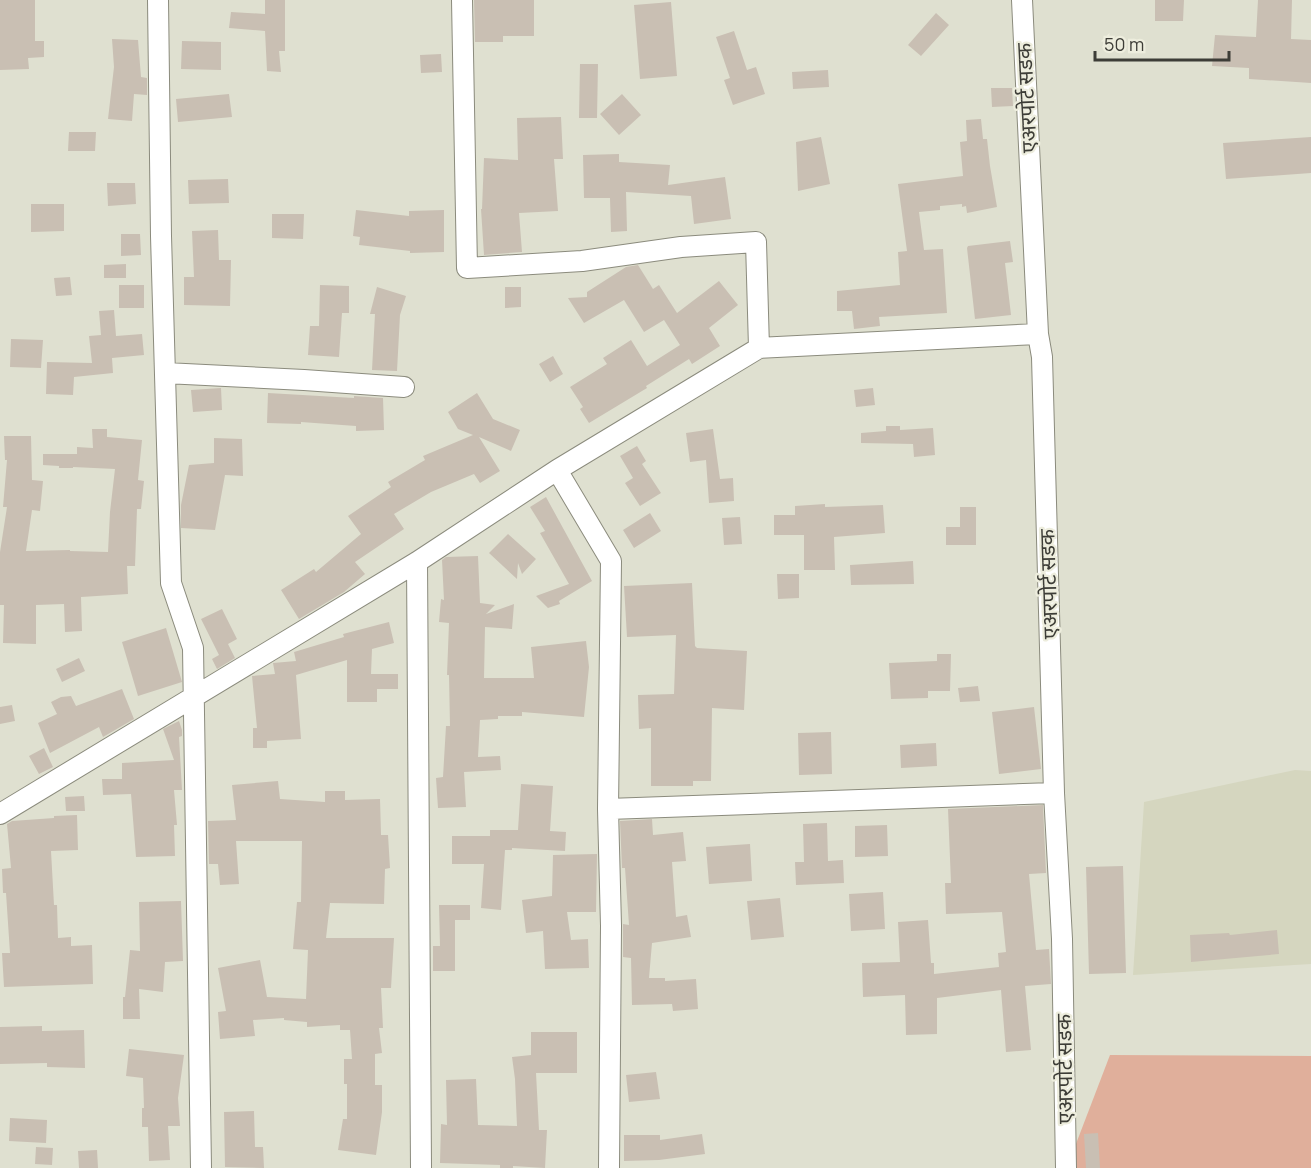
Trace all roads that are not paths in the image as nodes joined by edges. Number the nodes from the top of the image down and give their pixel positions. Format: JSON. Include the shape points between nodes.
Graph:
{"nodes":[{"id":1,"x":158,"y":0,"type":"edge"},
{"id":2,"x":462,"y":0,"type":"edge"},
{"id":3,"x":1022,"y":0,"type":"edge"},
{"id":4,"x":1038,"y":334,"type":"junction"},
{"id":5,"x":759,"y":348,"type":"junction"},
{"id":6,"x":165,"y":373,"type":"junction"},
{"id":7,"x":404,"y":387,"type":"dead end"},
{"id":8,"x":557,"y":470,"type":"junction"},
{"id":9,"x":417,"y":561,"type":"junction"},
{"id":10,"x":194,"y":695,"type":"junction"},
{"id":11,"x":1054,"y":793,"type":"junction"},
{"id":12,"x":608,"y":809,"type":"junction"},
{"id":13,"x":0,"y":814,"type":"edge"},
{"id":14,"x":201,"y":1168,"type":"edge"},
{"id":15,"x":421,"y":1168,"type":"edge"},
{"id":16,"x":609,"y":1168,"type":"edge"},
{"id":17,"x":1066,"y":1168,"type":"edge"}],
"edges":[{"from":1,"to":6,"type":"street"},
{"from":2,"to":5,"type":"street","via":[[467,268],[582,261],[681,247],[756,242]]},
{"from":3,"to":4,"type":"street","name":"एअरपोर्ट सडक"},
{"from":4,"to":5,"type":"street"},
{"from":4,"to":11,"type":"street","name":"एअरपोर्ट सडक"},
{"from":5,"to":8,"type":"street"},
{"from":6,"to":7,"type":"street"},
{"from":6,"to":10,"type":"street","via":[[171,583],[193,648]]},
{"from":8,"to":9,"type":"street"},
{"from":8,"to":12,"type":"street","via":[[611,561]]},
{"from":9,"to":10,"type":"street"},
{"from":9,"to":15,"type":"street"},
{"from":10,"to":13,"type":"street"},
{"from":10,"to":14,"type":"street"},
{"from":11,"to":12,"type":"street"},
{"from":11,"to":17,"type":"street","name":"एअरपोर्ट सडक","via":[[1061,915]]},
{"from":12,"to":16,"type":"street"}]}
